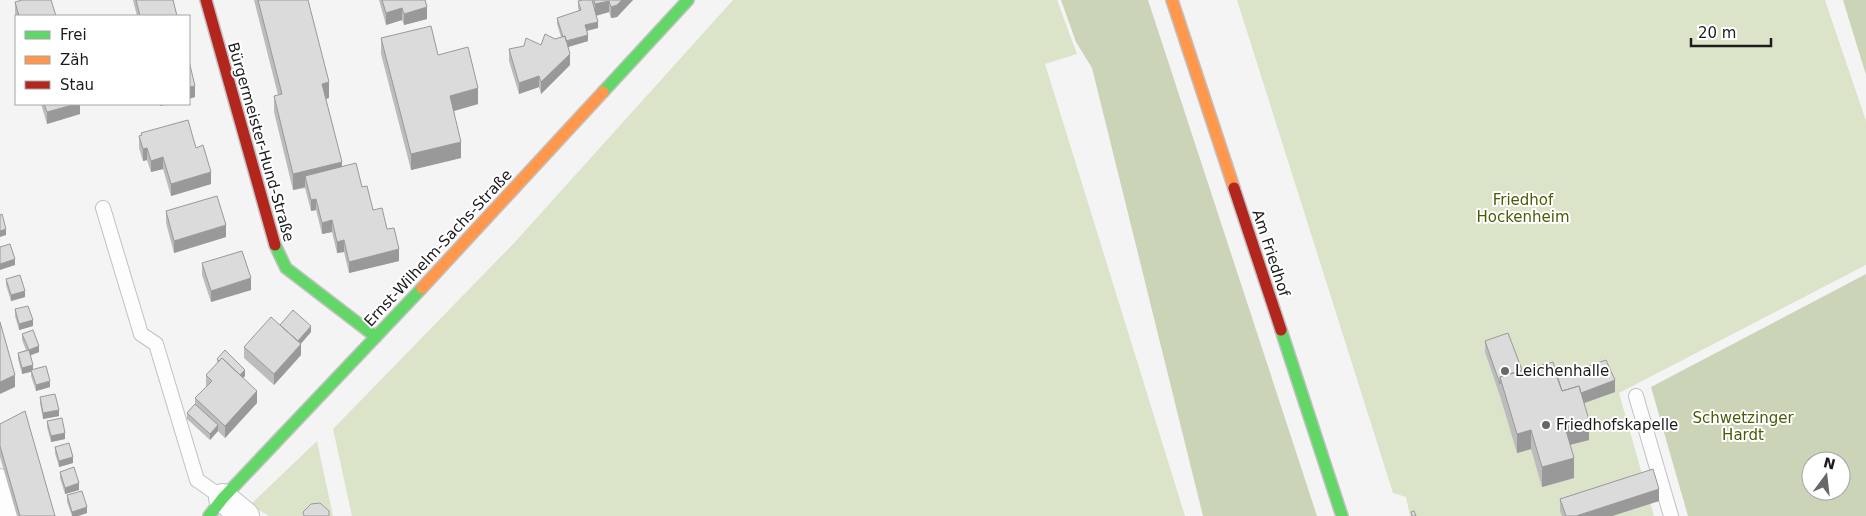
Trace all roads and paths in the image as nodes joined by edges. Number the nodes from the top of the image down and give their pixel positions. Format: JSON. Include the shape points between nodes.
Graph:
{"nodes":[{"id":1,"x":206,"y":0,"type":"edge"},
{"id":2,"x":688,"y":0,"type":"edge"},
{"id":3,"x":1172,"y":0,"type":"edge"},
{"id":4,"x":104,"y":208,"type":"dead end"},
{"id":5,"x":376,"y":337,"type":"junction"},
{"id":6,"x":1636,"y":396,"type":"dead end"},
{"id":7,"x":0,"y":483,"type":"edge"},
{"id":8,"x":216,"y":507,"type":"edge"},
{"id":9,"x":10,"y":516,"type":"edge"},
{"id":10,"x":245,"y":516,"type":"edge"},
{"id":11,"x":1342,"y":516,"type":"edge"},
{"id":12,"x":1671,"y":516,"type":"edge"}],
"edges":[{"from":1,"to":5,"type":"street","name":"Bürgermeister-Hund-Straße","via":[[279,257],[286,268]]},
{"from":2,"to":5,"type":"street","name":"Ernst-Wilhelm-Sachs-Straße"},
{"from":3,"to":11,"type":"street","name":"Am Friedhof"},
{"from":4,"to":8,"type":"lane","via":[[142,334],[156,344],[197,480]]},
{"from":5,"to":8,"type":"street","name":"Ernst-Wilhelm-Sachs-Straße"},
{"from":6,"to":12,"type":"lane"},
{"from":7,"to":9,"type":"street"},
{"from":8,"to":10,"type":"street"}]}
